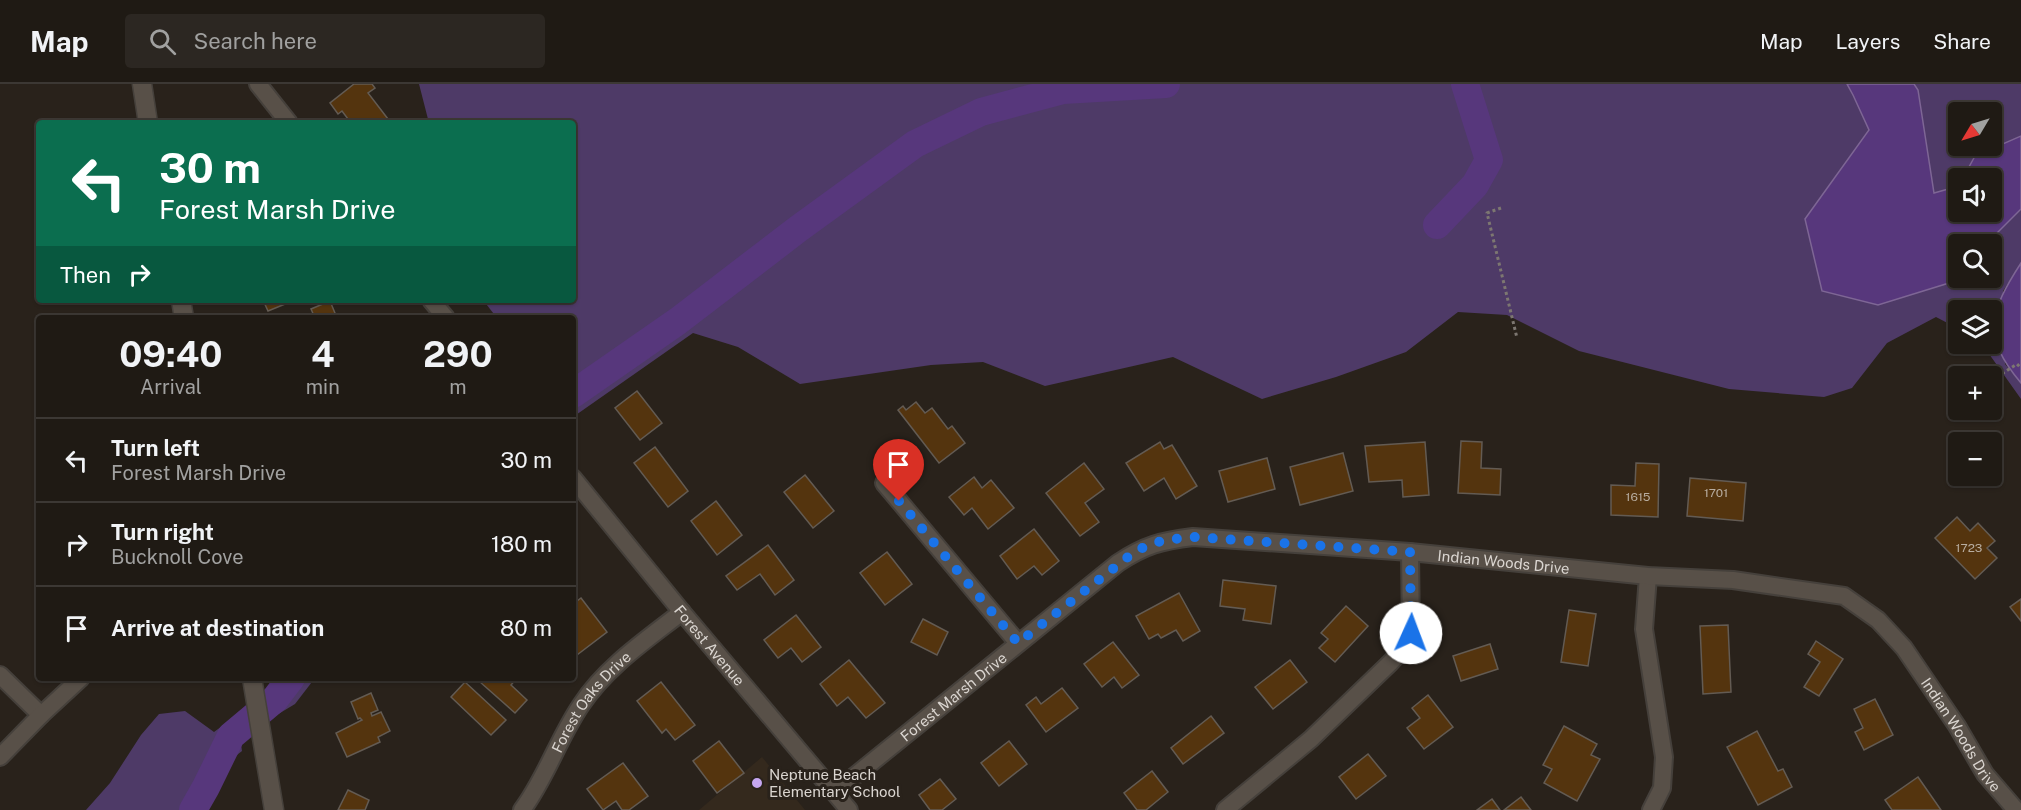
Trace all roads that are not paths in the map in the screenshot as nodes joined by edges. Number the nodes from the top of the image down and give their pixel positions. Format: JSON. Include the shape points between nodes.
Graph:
{"nodes":[{"id":1,"x":142,"y":84,"type":"edge"},
{"id":2,"x":258,"y":84,"type":"edge"},
{"id":3,"x":148,"y":120,"type":"edge"},
{"id":4,"x":287,"y":120,"type":"edge"},
{"id":5,"x":434,"y":303,"type":"edge"},
{"id":6,"x":444,"y":315,"type":"edge"},
{"id":7,"x":576,"y":482,"type":"edge"},
{"id":8,"x":884,"y":483,"type":"dead end"},
{"id":9,"x":1410,"y":552,"type":"junction"},
{"id":10,"x":1648,"y":576,"type":"junction"},
{"id":11,"x":682,"y":612,"type":"junction"},
{"id":12,"x":1018,"y":643,"type":"junction"},
{"id":13,"x":0,"y":675,"type":"edge"},
{"id":14,"x":78,"y":681,"type":"edge"},
{"id":15,"x":252,"y":681,"type":"edge"},
{"id":16,"x":41,"y":715,"type":"junction"},
{"id":17,"x":0,"y":757,"type":"edge"},
{"id":18,"x":835,"y":792,"type":"junction"},
{"id":19,"x":1657,"y":808,"type":"edge"},
{"id":20,"x":274,"y":810,"type":"edge"},
{"id":21,"x":522,"y":810,"type":"edge"},
{"id":22,"x":849,"y":810,"type":"edge"},
{"id":23,"x":1225,"y":810,"type":"edge"},
{"id":24,"x":2016,"y":810,"type":"edge"}],
"edges":[{"from":1,"to":3,"type":"street"},
{"from":2,"to":4,"type":"street"},
{"from":5,"to":6,"type":"street"},
{"from":7,"to":11,"type":"street","name":"Forest Avenue"},
{"from":8,"to":12,"type":"street"},
{"from":9,"to":10,"type":"street","name":"Indian Woods Drive"},
{"from":9,"to":12,"type":"street","name":"Forest Marsh Drive","via":[[1193,537],[1164,540],[1137,550],[1118,563]]},
{"from":9,"to":23,"type":"street","via":[[1411,633],[1402,650],[1311,738]]},
{"from":10,"to":19,"type":"street","via":[[1644,629],[1664,757]]},
{"from":10,"to":24,"type":"street","name":"Indian Woods Drive","via":[[1733,580],[1844,596],[1878,620],[1904,648],[1985,774]]},
{"from":11,"to":18,"type":"street","name":"Forest Avenue"},
{"from":11,"to":21,"type":"street","name":"Forest Oaks Drive","via":[[593,688],[565,732],[538,789]]},
{"from":12,"to":18,"type":"street","name":"Forest Marsh Drive"},
{"from":13,"to":16,"type":"street"},
{"from":14,"to":16,"type":"street"},
{"from":15,"to":20,"type":"street"},
{"from":16,"to":17,"type":"street"},
{"from":18,"to":22,"type":"street","name":"Forest Avenue"}]}
